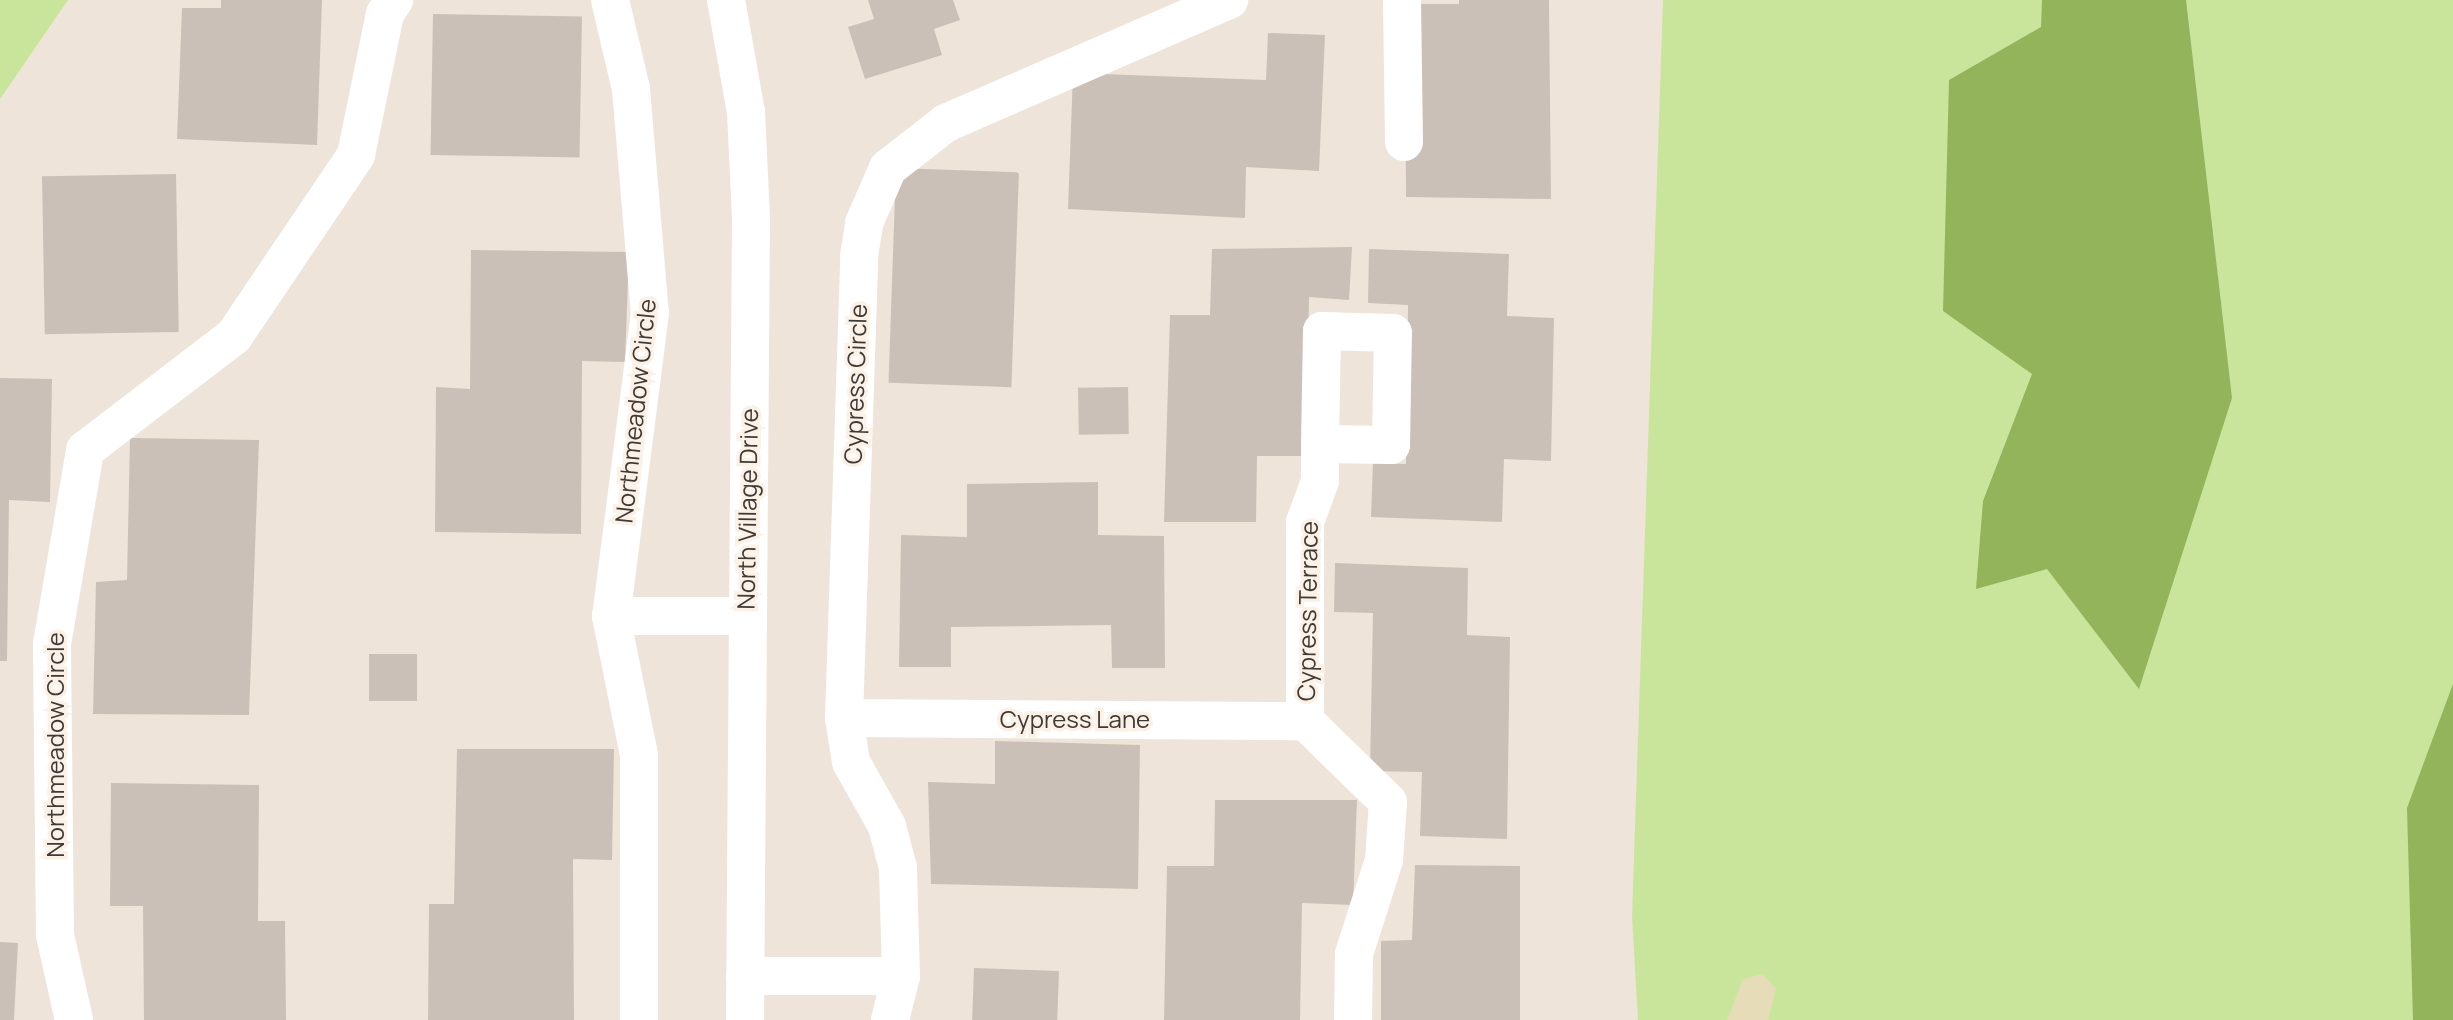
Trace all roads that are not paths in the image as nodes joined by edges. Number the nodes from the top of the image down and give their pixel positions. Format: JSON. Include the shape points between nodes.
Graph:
{"nodes":[{"id":1,"x":394,"y":0,"type":"edge"},
{"id":2,"x":610,"y":0,"type":"edge"},
{"id":3,"x":726,"y":0,"type":"edge"},
{"id":4,"x":1229,"y":0,"type":"edge"},
{"id":5,"x":1402,"y":0,"type":"edge"},
{"id":6,"x":1404,"y":142,"type":"dead end"},
{"id":7,"x":1320,"y":444,"type":"junction"},
{"id":8,"x":611,"y":615,"type":"junction"},
{"id":9,"x":746,"y":616,"type":"junction"},
{"id":10,"x":844,"y":718,"type":"junction"},
{"id":11,"x":1305,"y":721,"type":"junction"},
{"id":12,"x":745,"y":976,"type":"junction"},
{"id":13,"x":901,"y":976,"type":"junction"},
{"id":14,"x":74,"y":1020,"type":"edge"},
{"id":15,"x":639,"y":1020,"type":"edge"},
{"id":16,"x":745,"y":1020,"type":"edge"},
{"id":17,"x":890,"y":1020,"type":"edge"},
{"id":18,"x":1353,"y":1020,"type":"edge"}],
"edges":[{"from":1,"to":14,"type":"street","name":"Northmeadow Circle","via":[[385,14],[356,155],[234,336],[85,450],[52,644],[55,934]]},
{"from":2,"to":8,"type":"street","name":"Northmeadow Circle","via":[[631,89],[650,313]]},
{"from":3,"to":9,"type":"street","name":"North Village Drive","via":[[746,113],[751,218]]},
{"from":4,"to":10,"type":"street","name":"Cypress Circle","via":[[946,123],[888,168],[864,223],[859,256]]},
{"from":5,"to":6,"type":"street"},
{"from":7,"to":7,"type":"street","name":"Cypress Terrace","via":[[1322,331],[1393,333],[1391,444]]},
{"from":7,"to":11,"type":"street","name":"Cypress Terrace","via":[[1320,481],[1305,522]]},
{"from":8,"to":9,"type":"street"},
{"from":8,"to":15,"type":"street","name":"Northmeadow Circle","via":[[639,755]]},
{"from":9,"to":12,"type":"street","name":"North Village Drive"},
{"from":10,"to":11,"type":"street","name":"Cypress Lane"},
{"from":10,"to":13,"type":"street","name":"Cypress Circle","via":[[851,762],[887,826],[898,868]]},
{"from":11,"to":18,"type":"street","name":"Cypress Terrace","via":[[1388,802],[1384,860],[1354,954]]},
{"from":12,"to":13,"type":"street"},
{"from":12,"to":16,"type":"street","name":"North Village Drive"},
{"from":13,"to":17,"type":"street","name":"Cypress Circle"}]}
